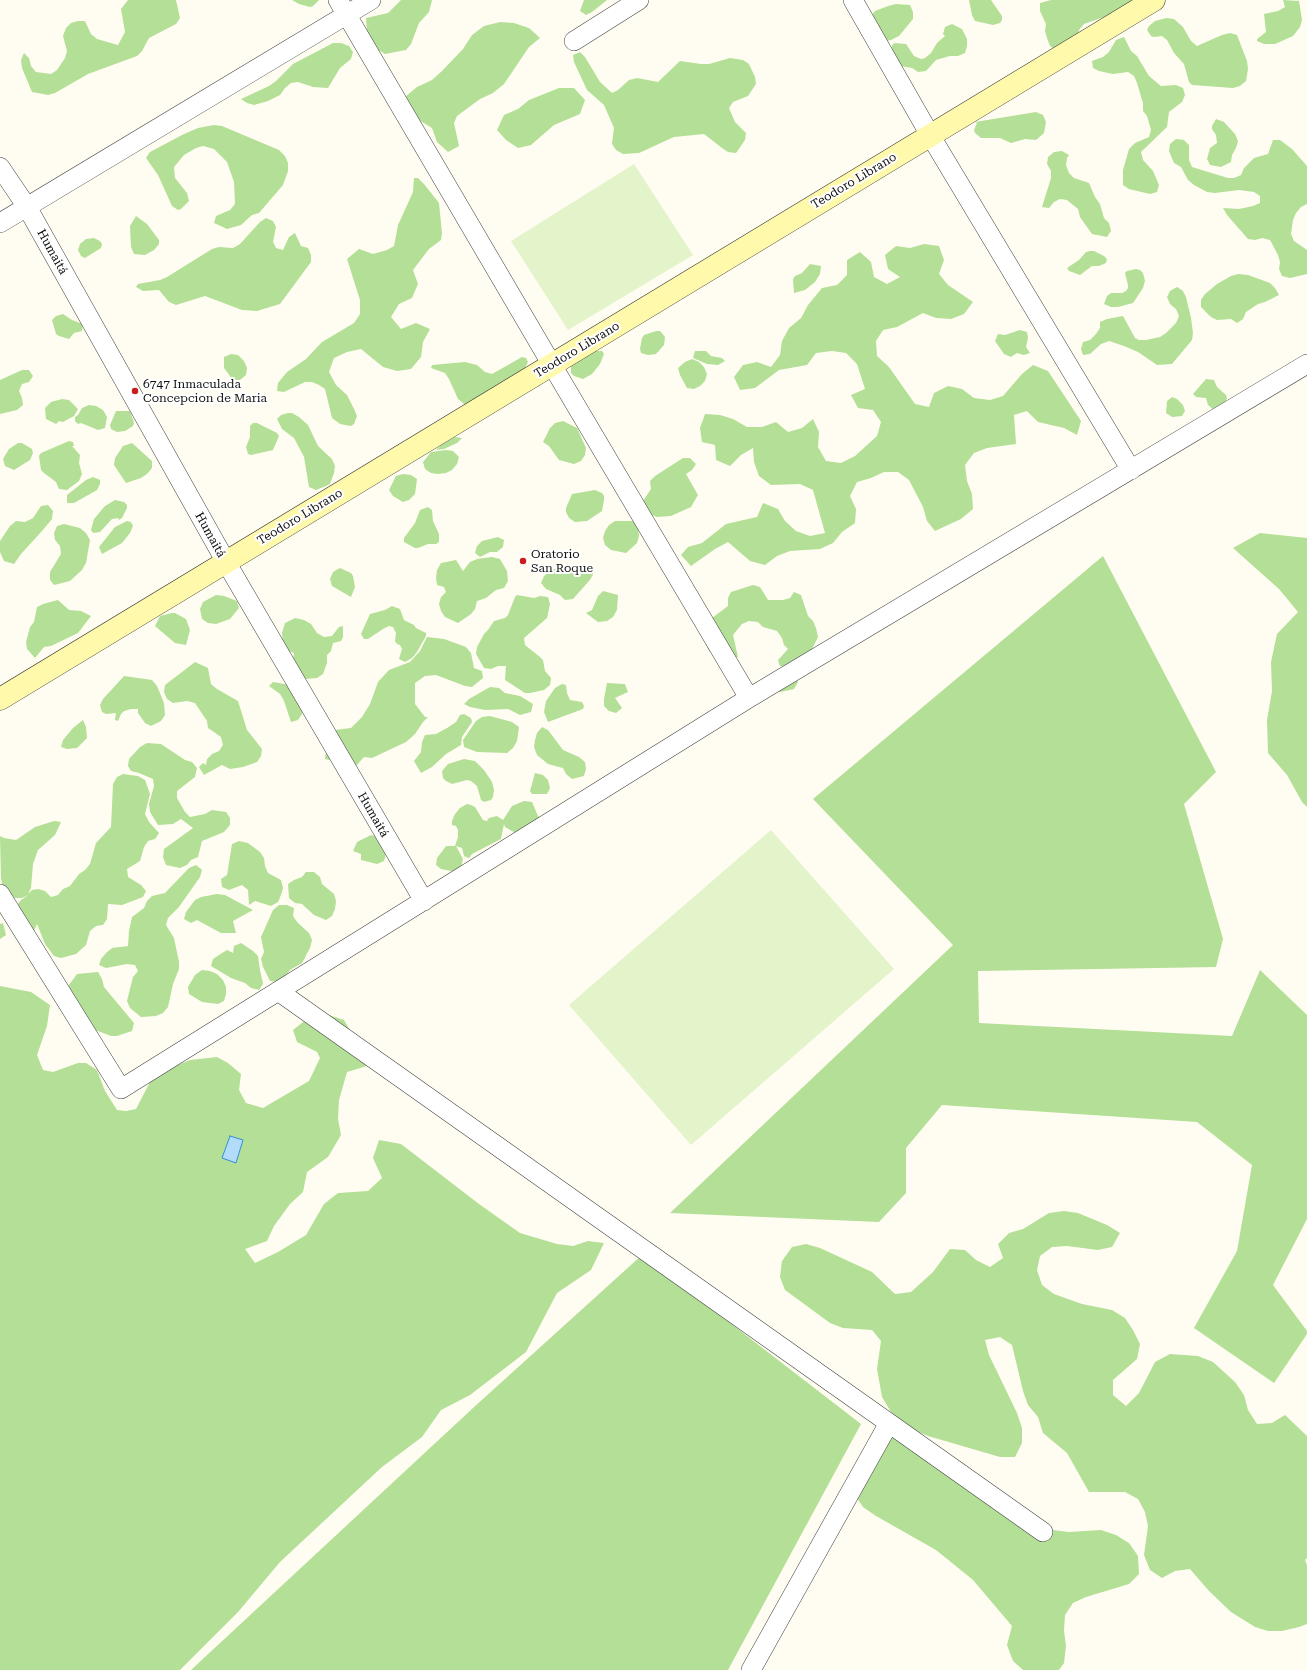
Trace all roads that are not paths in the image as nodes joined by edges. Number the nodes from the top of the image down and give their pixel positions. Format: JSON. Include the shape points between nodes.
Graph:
{"nodes":[{"id":1,"x":371,"y":0,"type":"edge"},
{"id":2,"x":639,"y":0,"type":"edge"},
{"id":3,"x":853,"y":0,"type":"edge"},
{"id":4,"x":1154,"y":0,"type":"edge"},
{"id":5,"x":343,"y":7,"type":"edge"},
{"id":6,"x":574,"y":41,"type":"dead end"},
{"id":7,"x":930,"y":135,"type":"junction"},
{"id":8,"x":0,"y":167,"type":"edge"},
{"id":9,"x":27,"y":207,"type":"junction"},
{"id":10,"x":0,"y":223,"type":"edge"},
{"id":11,"x":1307,"y":364,"type":"edge"},
{"id":12,"x":552,"y":365,"type":"junction"},
{"id":13,"x":1131,"y":470,"type":"junction"},
{"id":14,"x":226,"y":562,"type":"junction"},
{"id":15,"x":749,"y":698,"type":"junction"},
{"id":16,"x":0,"y":699,"type":"edge"},
{"id":17,"x":0,"y":894,"type":"edge"},
{"id":18,"x":424,"y":901,"type":"junction"},
{"id":19,"x":278,"y":991,"type":"junction"},
{"id":20,"x":889,"y":1423,"type":"junction"},
{"id":21,"x":1043,"y":1532,"type":"dead end"},
{"id":22,"x":751,"y":1670,"type":"edge"}],
"edges":[{"from":1,"to":5,"type":"street"},
{"from":2,"to":6,"type":"street"},
{"from":3,"to":7,"type":"street"},
{"from":4,"to":7,"type":"main road","name":"Teodoro Librano"},
{"from":5,"to":9,"type":"street"},
{"from":5,"to":12,"type":"street"},
{"from":7,"to":12,"type":"main road","name":"Teodoro Librano"},
{"from":7,"to":13,"type":"street"},
{"from":8,"to":9,"type":"street","name":"Humaitá"},
{"from":9,"to":10,"type":"street"},
{"from":9,"to":14,"type":"street","name":"Humaitá"},
{"from":11,"to":13,"type":"street"},
{"from":12,"to":14,"type":"main road","name":"Teodoro Librano"},
{"from":12,"to":15,"type":"street"},
{"from":13,"to":15,"type":"street"},
{"from":14,"to":16,"type":"main road","name":"Teodoro Librano"},
{"from":14,"to":18,"type":"street","name":"Humaitá"},
{"from":15,"to":18,"type":"street"},
{"from":17,"to":19,"type":"street","via":[[121,1089]]},
{"from":18,"to":19,"type":"street"},
{"from":19,"to":20,"type":"street"},
{"from":20,"to":21,"type":"street"},
{"from":20,"to":22,"type":"street"}]}
